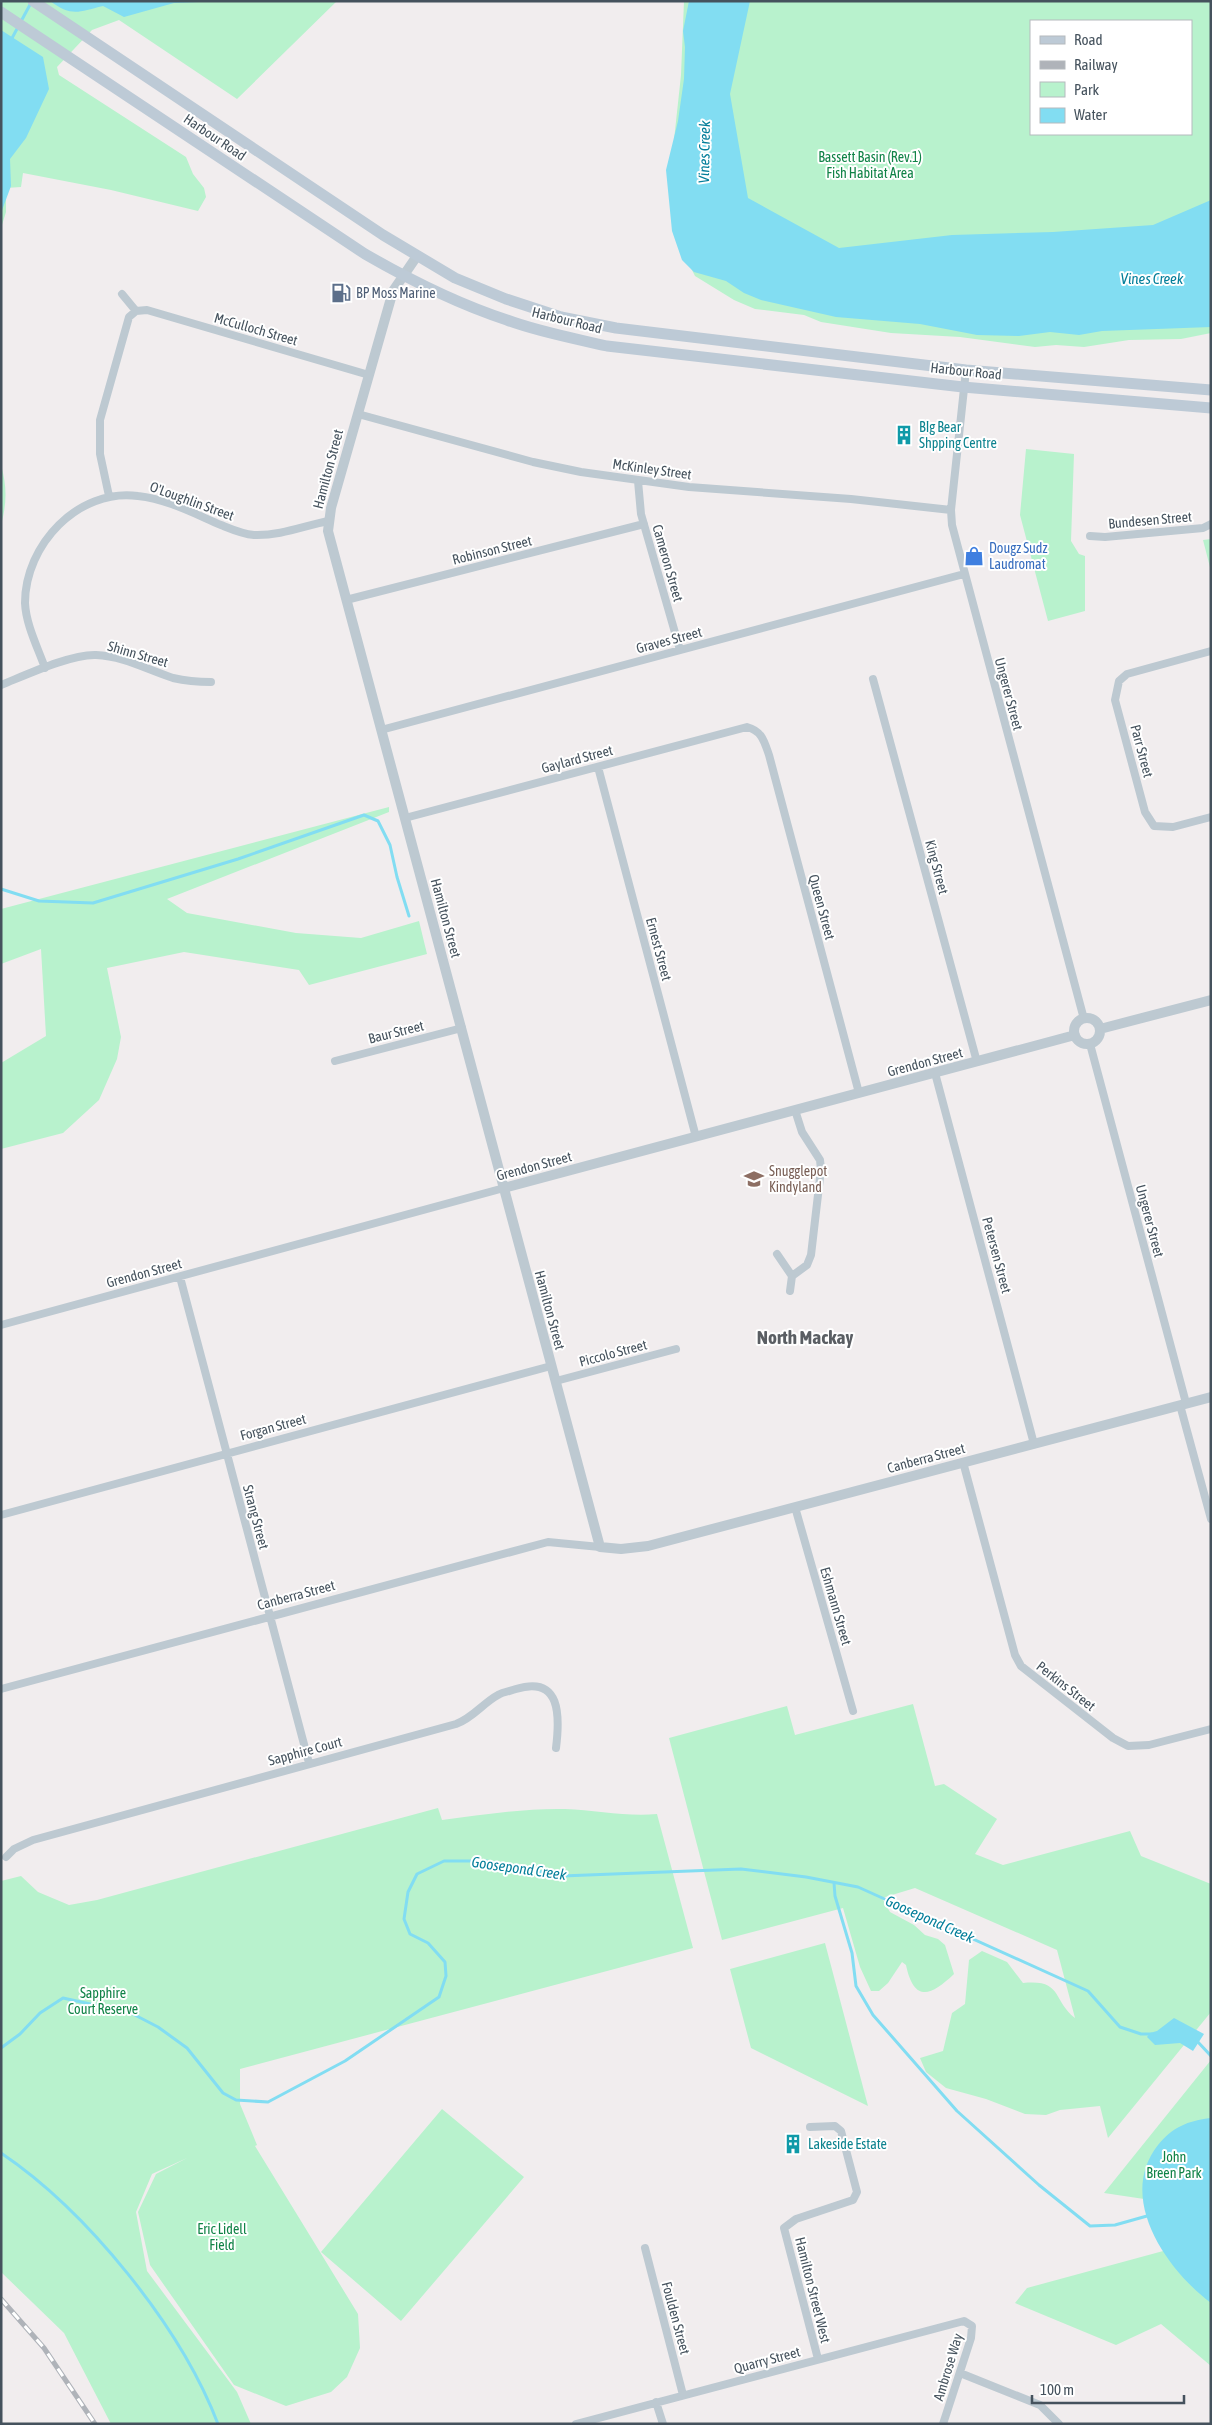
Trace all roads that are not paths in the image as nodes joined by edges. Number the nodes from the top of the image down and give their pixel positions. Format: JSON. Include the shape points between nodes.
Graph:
{"nodes":[{"id":1,"x":33,"y":1,"type":"edge"},
{"id":2,"x":1,"y":12,"type":"edge"},
{"id":3,"x":417,"y":256,"type":"junction"},
{"id":4,"x":404,"y":276,"type":"junction"},
{"id":5,"x":122,"y":294,"type":"dead end"},
{"id":6,"x":136,"y":311,"type":"junction"},
{"id":7,"x":966,"y":370,"type":"junction"},
{"id":8,"x":369,"y":375,"type":"junction"},
{"id":9,"x":964,"y":387,"type":"junction"},
{"id":10,"x":1211,"y":390,"type":"edge"},
{"id":11,"x":1211,"y":408,"type":"edge"},
{"id":12,"x":358,"y":414,"type":"junction"},
{"id":13,"x":638,"y":481,"type":"junction"},
{"id":14,"x":109,"y":496,"type":"junction"},
{"id":15,"x":950,"y":510,"type":"junction"},
{"id":16,"x":328,"y":521,"type":"junction"},
{"id":17,"x":644,"y":524,"type":"junction"},
{"id":18,"x":1211,"y":524,"type":"edge"},
{"id":19,"x":1090,"y":536,"type":"dead end"},
{"id":20,"x":964,"y":574,"type":"junction"},
{"id":21,"x":346,"y":600,"type":"junction"},
{"id":22,"x":680,"y":650,"type":"junction"},
{"id":23,"x":1211,"y":651,"type":"edge"},
{"id":24,"x":45,"y":668,"type":"junction"},
{"id":25,"x":873,"y":679,"type":"dead end"},
{"id":26,"x":212,"y":682,"type":"dead end"},
{"id":27,"x":1,"y":685,"type":"edge"},
{"id":28,"x":381,"y":730,"type":"junction"},
{"id":29,"x":756,"y":730,"type":"joint"},
{"id":30,"x":598,"y":767,"type":"junction"},
{"id":31,"x":1211,"y":817,"type":"edge"},
{"id":32,"x":405,"y":818,"type":"junction"},
{"id":33,"x":1211,"y":1000,"type":"edge"},
{"id":34,"x":1084,"y":1019,"type":"junction"},
{"id":35,"x":462,"y":1028,"type":"junction"},
{"id":36,"x":1100,"y":1029,"type":"junction"},
{"id":37,"x":1075,"y":1035,"type":"junction"},
{"id":38,"x":1090,"y":1044,"type":"junction"},
{"id":39,"x":335,"y":1061,"type":"dead end"},
{"id":40,"x":977,"y":1062,"type":"junction"},
{"id":41,"x":936,"y":1073,"type":"junction"},
{"id":42,"x":859,"y":1093,"type":"junction"},
{"id":43,"x":795,"y":1110,"type":"junction"},
{"id":44,"x":696,"y":1136,"type":"junction"},
{"id":45,"x":504,"y":1188,"type":"junction"},
{"id":46,"x":777,"y":1254,"type":"dead end"},
{"id":47,"x":792,"y":1276,"type":"junction"},
{"id":48,"x":180,"y":1277,"type":"junction"},
{"id":49,"x":790,"y":1291,"type":"dead end"},
{"id":50,"x":1,"y":1325,"type":"edge"},
{"id":51,"x":676,"y":1349,"type":"dead end"},
{"id":52,"x":551,"y":1366,"type":"junction"},
{"id":53,"x":556,"y":1381,"type":"junction"},
{"id":54,"x":1211,"y":1397,"type":"edge"},
{"id":55,"x":1183,"y":1404,"type":"junction"},
{"id":56,"x":1034,"y":1444,"type":"junction"},
{"id":57,"x":226,"y":1453,"type":"junction"},
{"id":58,"x":963,"y":1462,"type":"junction"},
{"id":59,"x":796,"y":1507,"type":"junction"},
{"id":60,"x":1,"y":1515,"type":"edge"},
{"id":61,"x":1211,"y":1519,"type":"edge"},
{"id":62,"x":600,"y":1547,"type":"junction"},
{"id":63,"x":269,"y":1616,"type":"junction"},
{"id":64,"x":1,"y":1689,"type":"edge"},
{"id":65,"x":853,"y":1711,"type":"dead end"},
{"id":66,"x":1211,"y":1729,"type":"edge"},
{"id":67,"x":556,"y":1748,"type":"dead end"},
{"id":68,"x":309,"y":1763,"type":"junction"},
{"id":69,"x":6,"y":1857,"type":"dead end"},
{"id":70,"x":810,"y":2126,"type":"dead end"},
{"id":71,"x":645,"y":2248,"type":"dead end"},
{"id":72,"x":964,"y":2321,"type":"joint"},
{"id":73,"x":818,"y":2359,"type":"junction"},
{"id":74,"x":960,"y":2373,"type":"junction"},
{"id":75,"x":683,"y":2395,"type":"junction"},
{"id":76,"x":656,"y":2402,"type":"junction"},
{"id":77,"x":576,"y":2424,"type":"edge"},
{"id":78,"x":663,"y":2424,"type":"edge"},
{"id":79,"x":943,"y":2424,"type":"edge"},
{"id":80,"x":1059,"y":2424,"type":"edge"}],
"edges":[{"from":1,"to":3,"type":"main road","name":"Harbour Road"},
{"from":2,"to":4,"type":"main road","name":"Harbour Road","via":[[357,249]]},
{"from":3,"to":4,"type":"street","name":"Hamilton Street"},
{"from":3,"to":7,"type":"main road","name":"Harbour Road","via":[[455,278],[561,317],[616,328]]},
{"from":4,"to":8,"type":"street","name":"Hamilton Street","via":[[393,291]]},
{"from":4,"to":9,"type":"main road","name":"Harbour Road","via":[[507,321],[607,346]]},
{"from":5,"to":6,"type":"street"},
{"from":6,"to":8,"type":"street","name":"McCulloch Street","via":[[147,310]]},
{"from":6,"to":14,"type":"street","via":[[129,317],[123,335],[100,420],[100,454]]},
{"from":7,"to":9,"type":"street","name":"Ungerer Street"},
{"from":7,"to":10,"type":"main road","name":"Harbour Road"},
{"from":8,"to":12,"type":"street","name":"Hamilton Street"},
{"from":9,"to":11,"type":"main road","name":"Harbour Road"},
{"from":9,"to":15,"type":"street","name":"Ungerer Street"},
{"from":12,"to":13,"type":"street","name":"McKinley Street","via":[[533,462]]},
{"from":12,"to":16,"type":"street","name":"Hamilton Street"},
{"from":13,"to":15,"type":"street","name":"McKinley Street"},
{"from":13,"to":17,"type":"street","name":"Cameron Street","via":[[638,500]]},
{"from":14,"to":16,"type":"street","name":"O'Loughlin Street","via":[[157,500],[252,535],[284,532]]},
{"from":14,"to":24,"type":"street","name":"O'Loughlin Street","via":[[96,500],[64,520],[39,549],[29,571],[25,604]]},
{"from":15,"to":20,"type":"street","name":"Ungerer Street"},
{"from":16,"to":21,"type":"street","name":"Hamilton Street"},
{"from":17,"to":21,"type":"street","name":"Robinson Street"},
{"from":17,"to":22,"type":"street","name":"Cameron Street"},
{"from":18,"to":19,"type":"street","name":"Bundesen Street","via":[[1203,528],[1105,538]]},
{"from":20,"to":22,"type":"street","name":"Graves Street"},
{"from":20,"to":34,"type":"street","name":"Ungerer Street"},
{"from":21,"to":28,"type":"street","name":"Hamilton Street"},
{"from":22,"to":28,"type":"street","name":"Graves Street"},
{"from":23,"to":31,"type":"street","name":"Parr Street","via":[[1128,674],[1119,681],[1115,700],[1146,812],[1154,826],[1173,827]]},
{"from":24,"to":26,"type":"street","name":"Shinn Street","via":[[95,655],[116,658],[174,678]]},
{"from":24,"to":27,"type":"street","name":"Shinn Street"},
{"from":25,"to":40,"type":"street","name":"King Street"},
{"from":28,"to":32,"type":"street","name":"Hamilton Street"},
{"from":29,"to":30,"type":"street","name":"Gaylard Street","via":[[747,727]]},
{"from":29,"to":42,"type":"street","name":"Queen Street","via":[[762,736],[769,755]]},
{"from":30,"to":32,"type":"street","name":"Gaylard Street"},
{"from":30,"to":44,"type":"street","name":"Ernest Street"},
{"from":32,"to":35,"type":"street","name":"Hamilton Street"},
{"from":33,"to":36,"type":"street"},
{"from":34,"to":36,"type":"street","via":[[1092,1019]]},
{"from":34,"to":37,"type":"street","via":[[1075,1027]]},
{"from":35,"to":39,"type":"street","name":"Baur Street"},
{"from":35,"to":45,"type":"street","name":"Hamilton Street"},
{"from":36,"to":38,"type":"street","via":[[1099,1037]]},
{"from":37,"to":38,"type":"street","via":[[1082,1044]]},
{"from":37,"to":40,"type":"street","name":"Grendon Street"},
{"from":38,"to":55,"type":"street","name":"Ungerer Street"},
{"from":40,"to":41,"type":"street","name":"Grendon Street"},
{"from":41,"to":42,"type":"street","name":"Grendon Street"},
{"from":41,"to":56,"type":"street","name":"Petersen Street"},
{"from":42,"to":43,"type":"street","name":"Grendon Street"},
{"from":43,"to":44,"type":"street","name":"Grendon Street"},
{"from":43,"to":47,"type":"street","via":[[802,1132],[820,1160],[821,1169],[812,1255],[807,1265]]},
{"from":44,"to":45,"type":"street","name":"Grendon Street"},
{"from":45,"to":48,"type":"street","name":"Grendon Street"},
{"from":45,"to":52,"type":"street","name":"Hamilton Street"},
{"from":46,"to":47,"type":"street"},
{"from":47,"to":49,"type":"street"},
{"from":48,"to":50,"type":"street","name":"Grendon Street"},
{"from":48,"to":57,"type":"street","name":"Strang Street"},
{"from":51,"to":53,"type":"street","name":"Piccolo Street"},
{"from":52,"to":53,"type":"street","name":"Hamilton Street"},
{"from":52,"to":57,"type":"street","name":"Forgan Street"},
{"from":53,"to":62,"type":"street","name":"Hamilton Street"},
{"from":54,"to":55,"type":"street","name":"Canberra Street"},
{"from":55,"to":56,"type":"street","name":"Canberra Street"},
{"from":55,"to":61,"type":"street","name":"Ungerer Street"},
{"from":56,"to":58,"type":"street","name":"Canberra Street"},
{"from":57,"to":60,"type":"street","name":"Forgan Street"},
{"from":57,"to":63,"type":"street","name":"Strang Street"},
{"from":58,"to":59,"type":"street","name":"Canberra Street"},
{"from":58,"to":66,"type":"street","name":"Perkins Street","via":[[1015,1655],[1021,1666],[1113,1738],[1128,1746],[1149,1745]]},
{"from":59,"to":62,"type":"street","name":"Canberra Street","via":[[648,1546]]},
{"from":59,"to":65,"type":"street","name":"Eshmann Street"},
{"from":62,"to":63,"type":"street","name":"Canberra Street","via":[[548,1542]]},
{"from":63,"to":64,"type":"street","name":"Canberra Street"},
{"from":63,"to":68,"type":"street","name":"Strang Street"},
{"from":67,"to":68,"type":"street","name":"Sapphire Court","via":[[559,1723],[552,1696],[548,1690],[534,1684],[499,1694],[456,1724]]},
{"from":68,"to":69,"type":"street","name":"Sapphire Court","via":[[32,1840]]},
{"from":70,"to":73,"type":"street","name":"Hamilton Street West","via":[[835,2126],[841,2130],[857,2192],[854,2200],[796,2219],[784,2228]]},
{"from":71,"to":75,"type":"street","name":"Foulden Street"},
{"from":72,"to":73,"type":"street","name":"Quarry Street"},
{"from":72,"to":74,"type":"street","name":"Ambrose Way","via":[[972,2326],[972,2330]]},
{"from":73,"to":75,"type":"street","name":"Quarry Street"},
{"from":74,"to":79,"type":"street","name":"Ambrose Way"},
{"from":74,"to":80,"type":"street","via":[[1040,2406]]},
{"from":75,"to":76,"type":"street","name":"Quarry Street"},
{"from":76,"to":77,"type":"street","name":"Quarry Street"},
{"from":76,"to":78,"type":"street"}]}
